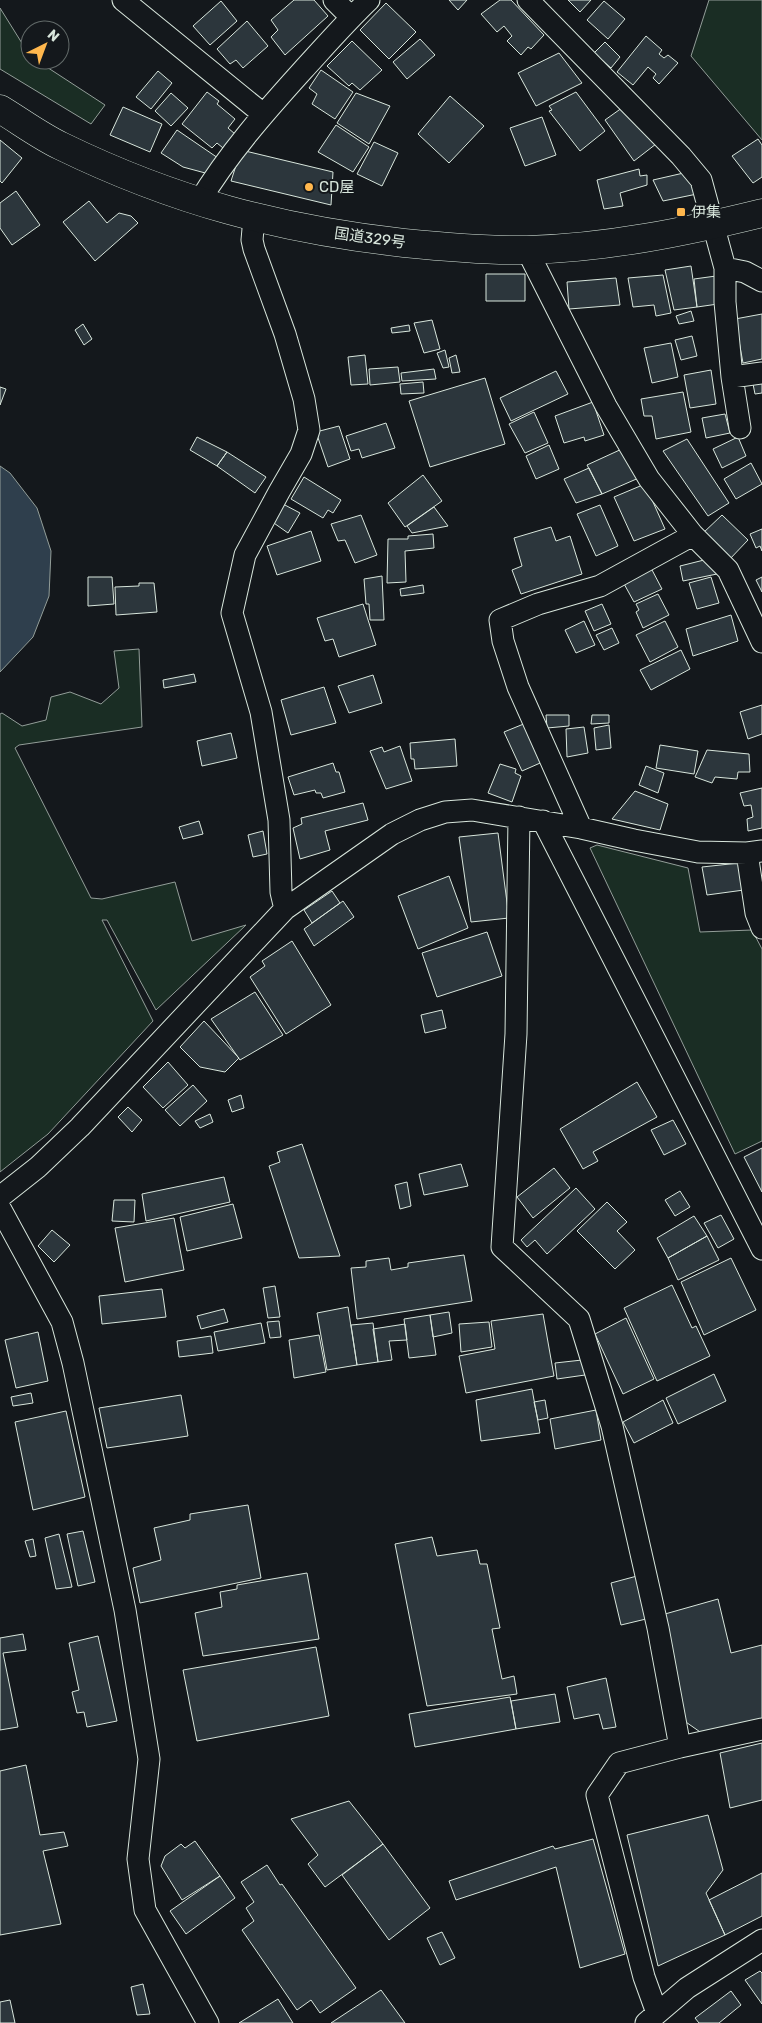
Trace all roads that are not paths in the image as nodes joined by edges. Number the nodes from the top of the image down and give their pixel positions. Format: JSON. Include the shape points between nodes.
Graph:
{"nodes":[{"id":1,"x":123,"y":0,"type":"edge"},
{"id":2,"x":334,"y":0,"type":"edge"},
{"id":3,"x":369,"y":0,"type":"edge"},
{"id":4,"x":528,"y":0,"type":"edge"},
{"id":5,"x":351,"y":17,"type":"junction"},
{"id":6,"x":0,"y":109,"type":"edge"},
{"id":7,"x":263,"y":114,"type":"junction"},
{"id":8,"x":199,"y":202,"type":"junction"},
{"id":9,"x":762,"y":213,"type":"edge"},
{"id":10,"x":254,"y":218,"type":"junction"},
{"id":11,"x":714,"y":225,"type":"junction"},
{"id":12,"x":527,"y":250,"type":"junction"},
{"id":13,"x":725,"y":268,"type":"junction"},
{"id":14,"x":762,"y":281,"type":"edge"},
{"id":15,"x":762,"y":373,"type":"edge"},
{"id":16,"x":732,"y":377,"type":"junction"},
{"id":17,"x":740,"y":428,"type":"dead end"},
{"id":18,"x":693,"y":535,"type":"junction"},
{"id":19,"x":762,"y":642,"type":"edge"},
{"id":20,"x":519,"y":816,"type":"junction"},
{"id":21,"x":543,"y":821,"type":"junction"},
{"id":22,"x":581,"y":828,"type":"junction"},
{"id":23,"x":755,"y":852,"type":"edge"},
{"id":24,"x":285,"y":908,"type":"junction"},
{"id":25,"x":762,"y":928,"type":"edge"},
{"id":26,"x":0,"y":1197,"type":"edge"},
{"id":27,"x":0,"y":1208,"type":"edge"},
{"id":28,"x":762,"y":1249,"type":"edge"},
{"id":29,"x":762,"y":1728,"type":"edge"},
{"id":30,"x":680,"y":1747,"type":"junction"},
{"id":31,"x":762,"y":1940,"type":"edge"},
{"id":32,"x":652,"y":2018,"type":"edge"},
{"id":33,"x":208,"y":2023,"type":"edge"}],
"edges":[{"from":1,"to":7,"type":"street"},
{"from":2,"to":5,"type":"street"},
{"from":3,"to":5,"type":"street"},
{"from":4,"to":11,"type":"street","via":[[701,180]]},
{"from":5,"to":7,"type":"street"},
{"from":6,"to":8,"type":"highway","name":"国道329号","via":[[59,145],[127,176]]},
{"from":7,"to":8,"type":"street","via":[[214,177]]},
{"from":8,"to":10,"type":"highway","name":"国道329号"},
{"from":9,"to":11,"type":"highway","name":"国道329号"},
{"from":10,"to":12,"type":"highway","name":"国道329号","via":[[370,239],[447,247]]},
{"from":10,"to":24,"type":"street","via":[[254,249],[285,334],[304,399],[309,430],[302,454],[245,555],[232,613],[261,712],[279,820]]},
{"from":11,"to":12,"type":"highway","name":"国道329号","via":[[624,242]]},
{"from":11,"to":13,"type":"street"},
{"from":12,"to":18,"type":"street","via":[[606,406],[649,479]]},
{"from":13,"to":14,"type":"street","via":[[745,272]]},
{"from":13,"to":16,"type":"street"},
{"from":15,"to":16,"type":"street"},
{"from":16,"to":17,"type":"street"},
{"from":18,"to":19,"type":"street","via":[[728,570]]},
{"from":18,"to":22,"type":"street","via":[[600,586],[538,604],[500,620],[503,641],[518,687]]},
{"from":20,"to":21,"type":"street"},
{"from":20,"to":24,"type":"street","via":[[472,810],[445,812],[420,820],[392,834]]},
{"from":20,"to":30,"type":"street","via":[[516,1034],[502,1247],[579,1319],[612,1426],[658,1628]]},
{"from":21,"to":22,"type":"street"},
{"from":21,"to":28,"type":"street"},
{"from":22,"to":23,"type":"street","via":[[698,852]]},
{"from":23,"to":25,"type":"street","via":[[756,913]]},
{"from":24,"to":26,"type":"street","via":[[80,1127]]},
{"from":27,"to":33,"type":"street","via":[[62,1322],[115,1562],[149,1760],[138,1860],[145,1910]]},
{"from":29,"to":30,"type":"street"},
{"from":30,"to":32,"type":"street","via":[[619,1763],[597,1795]]},
{"from":31,"to":32,"type":"street","via":[[687,1988]]}]}
